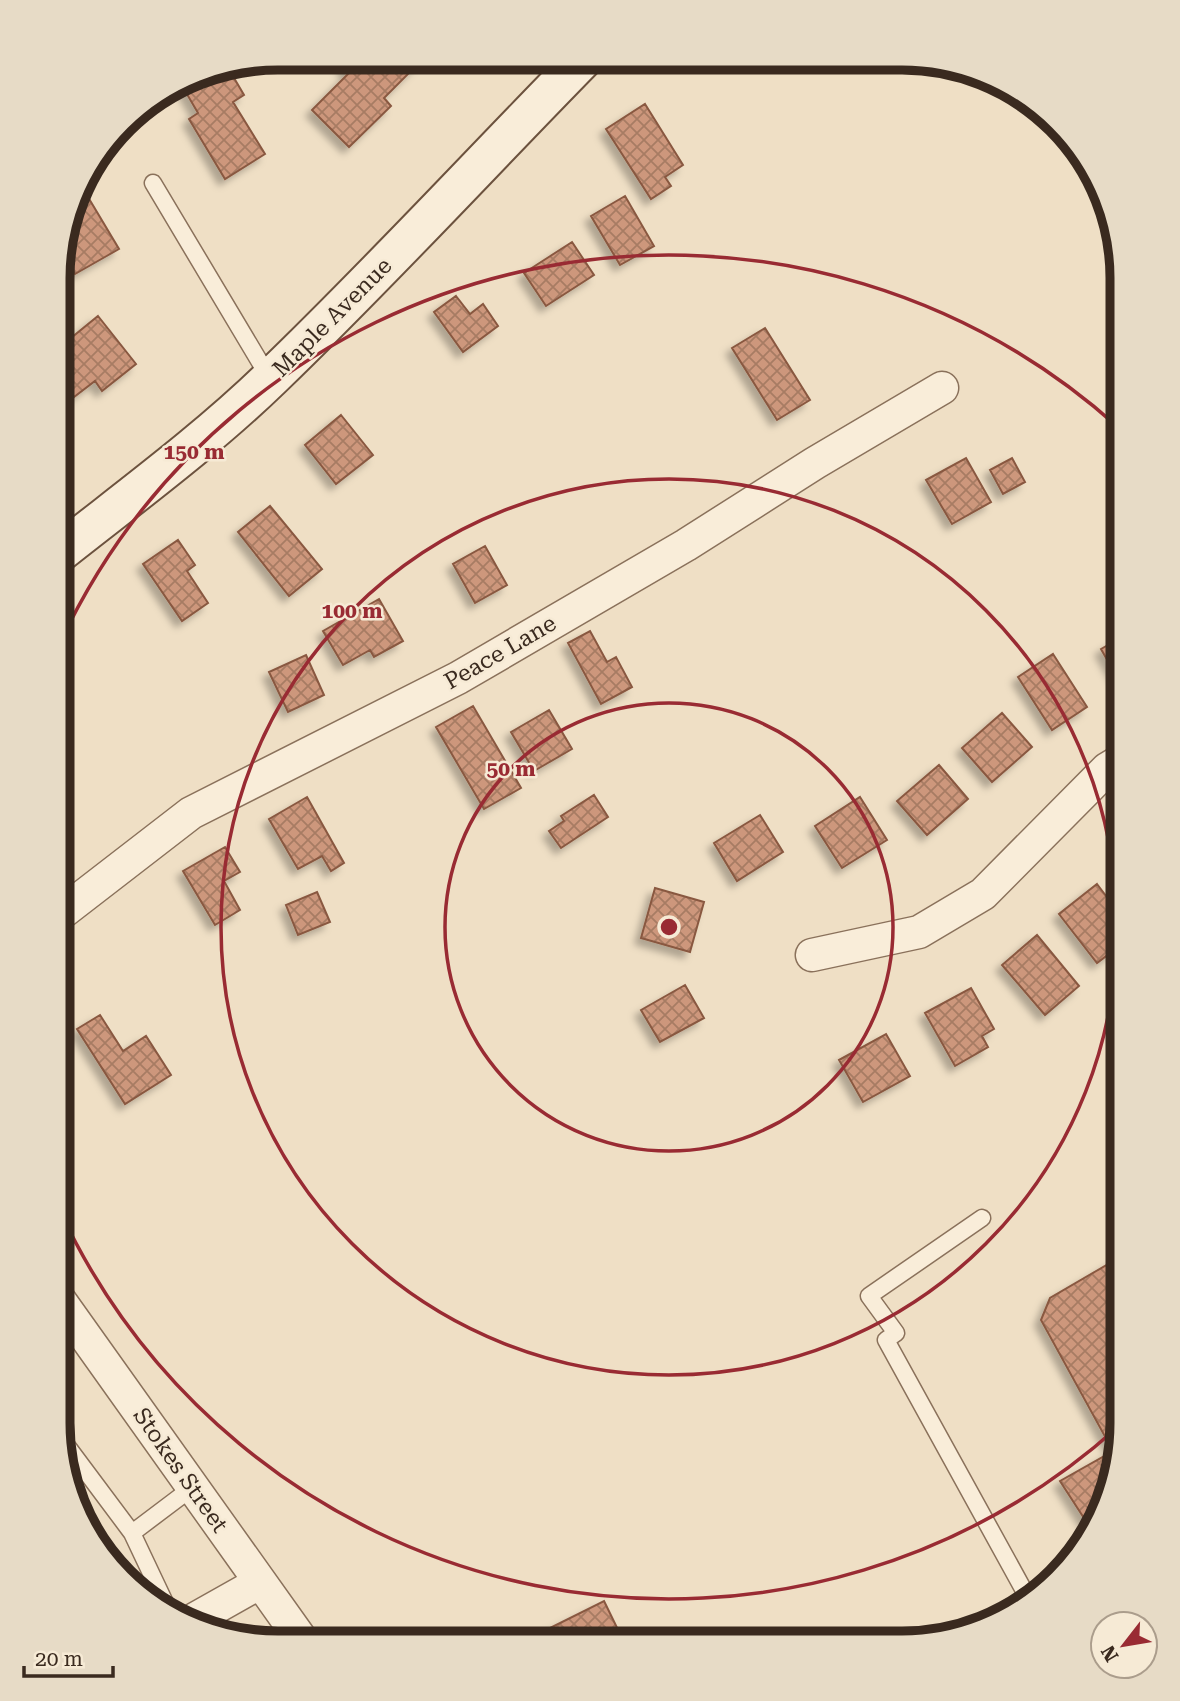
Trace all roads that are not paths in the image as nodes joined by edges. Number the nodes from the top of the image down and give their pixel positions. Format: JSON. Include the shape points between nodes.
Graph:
{"nodes":[{"id":1,"x":569,"y":70,"type":"edge"},
{"id":2,"x":153,"y":183,"type":"dead end"},
{"id":3,"x":270,"y":379,"type":"junction"},
{"id":4,"x":942,"y":388,"type":"dead end"},
{"id":5,"x":70,"y":544,"type":"edge"},
{"id":6,"x":1110,"y":767,"type":"edge"},
{"id":7,"x":70,"y":906,"type":"edge"},
{"id":8,"x":812,"y":955,"type":"dead end"},
{"id":9,"x":982,"y":1218,"type":"dead end"},
{"id":10,"x":70,"y":1315,"type":"edge"},
{"id":11,"x":72,"y":1453,"type":"edge"},
{"id":12,"x":193,"y":1487,"type":"junction"},
{"id":13,"x":132,"y":1533,"type":"junction"},
{"id":14,"x":259,"y":1583,"type":"junction"},
{"id":15,"x":1024,"y":1591,"type":"edge"},
{"id":16,"x":161,"y":1595,"type":"edge"},
{"id":17,"x":201,"y":1616,"type":"edge"},
{"id":18,"x":295,"y":1631,"type":"edge"}],
"edges":[{"from":1,"to":3,"type":"main road","name":"Maple Avenue","via":[[414,236]]},
{"from":2,"to":3,"type":"lane"},
{"from":3,"to":5,"type":"main road","name":"Maple Avenue","via":[[185,454]]},
{"from":4,"to":7,"type":"street","name":"Peace Lane","via":[[458,678],[191,813]]},
{"from":6,"to":8,"type":"street","via":[[983,894],[919,932]]},
{"from":9,"to":15,"type":"lane","via":[[869,1296],[896,1333],[886,1340]]},
{"from":10,"to":12,"type":"street","name":"Stokes Street"},
{"from":11,"to":13,"type":"lane"},
{"from":12,"to":13,"type":"lane"},
{"from":12,"to":14,"type":"street","name":"Stokes Street"},
{"from":13,"to":16,"type":"lane"},
{"from":14,"to":17,"type":"street"},
{"from":14,"to":18,"type":"street","name":"Stokes Street"}]}
